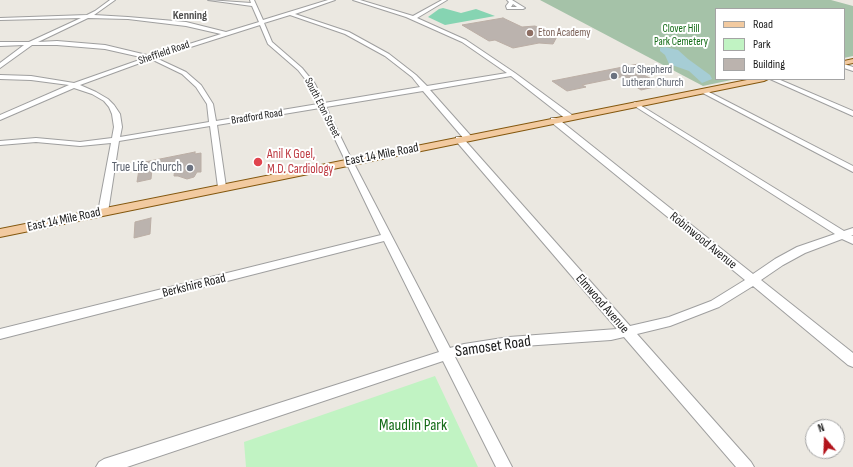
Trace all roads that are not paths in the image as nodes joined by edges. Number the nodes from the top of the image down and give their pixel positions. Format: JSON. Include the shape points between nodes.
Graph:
{"nodes":[{"id":1,"x":113,"y":0,"type":"edge"},
{"id":2,"x":210,"y":0,"type":"edge"},
{"id":3,"x":333,"y":0,"type":"edge"},
{"id":4,"x":355,"y":0,"type":"edge"},
{"id":5,"x":445,"y":0,"type":"edge"},
{"id":6,"x":253,"y":2,"type":"edge"},
{"id":7,"x":291,"y":14,"type":"junction"},
{"id":8,"x":87,"y":16,"type":"junction"},
{"id":9,"x":413,"y":18,"type":"junction"},
{"id":10,"x":0,"y":19,"type":"edge"},
{"id":11,"x":260,"y":23,"type":"junction"},
{"id":12,"x":225,"y":33,"type":"junction"},
{"id":13,"x":31,"y":43,"type":"junction"},
{"id":14,"x":0,"y":44,"type":"edge"},
{"id":15,"x":150,"y":57,"type":"junction"},
{"id":16,"x":0,"y":66,"type":"edge"},
{"id":17,"x":513,"y":74,"type":"junction"},
{"id":18,"x":0,"y":77,"type":"edge"},
{"id":19,"x":759,"y":80,"type":"edge"},
{"id":20,"x":775,"y":80,"type":"edge"},
{"id":21,"x":75,"y":85,"type":"junction"},
{"id":22,"x":425,"y":89,"type":"junction"},
{"id":23,"x":702,"y":91,"type":"junction"},
{"id":24,"x":635,"y":104,"type":"junction"},
{"id":25,"x":322,"y":106,"type":"junction"},
{"id":26,"x":853,"y":114,"type":"edge"},
{"id":27,"x":569,"y":117,"type":"junction"},
{"id":28,"x":0,"y":118,"type":"edge"},
{"id":29,"x":554,"y":120,"type":"junction"},
{"id":30,"x":214,"y":124,"type":"junction"},
{"id":31,"x":464,"y":139,"type":"junction"},
{"id":32,"x":116,"y":140,"type":"junction"},
{"id":33,"x":0,"y":144,"type":"edge"},
{"id":34,"x":349,"y":162,"type":"junction"},
{"id":35,"x":853,"y":169,"type":"edge"},
{"id":36,"x":222,"y":187,"type":"junction"},
{"id":37,"x":103,"y":212,"type":"junction"},
{"id":38,"x":853,"y":231,"type":"edge"},
{"id":39,"x":0,"y":233,"type":"edge"},
{"id":40,"x":843,"y":235,"type":"junction"},
{"id":41,"x":387,"y":237,"type":"junction"},
{"id":42,"x":853,"y":241,"type":"edge"},
{"id":43,"x":753,"y":280,"type":"junction"},
{"id":44,"x":627,"y":332,"type":"junction"},
{"id":45,"x":0,"y":334,"type":"edge"},
{"id":46,"x":446,"y":354,"type":"junction"},
{"id":47,"x":853,"y":361,"type":"edge"},
{"id":48,"x":104,"y":467,"type":"edge"},
{"id":49,"x":504,"y":467,"type":"edge"},
{"id":50,"x":746,"y":467,"type":"edge"}],
"edges":[{"from":1,"to":8,"type":"street"},
{"from":2,"to":6,"type":"street"},
{"from":3,"to":7,"type":"street","name":"Sheffield Road"},
{"from":4,"to":9,"type":"street"},
{"from":5,"to":9,"type":"street"},
{"from":6,"to":11,"type":"street","name":"South Eton Street"},
{"from":7,"to":11,"type":"street","name":"Sheffield Road"},
{"from":7,"to":22,"type":"street","name":"Elmwood Avenue","via":[[347,33],[372,46],[400,65]]},
{"from":8,"to":10,"type":"street"},
{"from":8,"to":12,"type":"street","via":[[167,22]]},
{"from":8,"to":13,"type":"street"},
{"from":9,"to":17,"type":"street","via":[[468,44]]},
{"from":11,"to":12,"type":"street","name":"Sheffield Road"},
{"from":11,"to":25,"type":"street","name":"South Eton Street","via":[[273,47],[307,77]]},
{"from":12,"to":15,"type":"street","name":"Sheffield Road"},
{"from":13,"to":14,"type":"street"},
{"from":13,"to":15,"type":"street","via":[[93,46]]},
{"from":13,"to":16,"type":"street"},
{"from":15,"to":21,"type":"street","name":"Sheffield Road"},
{"from":15,"to":30,"type":"street","via":[[178,69],[199,86],[210,104]]},
{"from":17,"to":22,"type":"street","name":"Bradford Road"},
{"from":17,"to":27,"type":"street"},
{"from":18,"to":21,"type":"street","via":[[48,79]]},
{"from":19,"to":23,"type":"main road","name":"East 14 Mile Road"},
{"from":20,"to":26,"type":"street"},
{"from":21,"to":28,"type":"street","name":"Sheffield Road"},
{"from":21,"to":32,"type":"street","via":[[100,96],[112,106],[118,122]]},
{"from":22,"to":25,"type":"street","name":"Bradford Road"},
{"from":22,"to":31,"type":"street","name":"Elmwood Avenue"},
{"from":23,"to":24,"type":"main road","name":"East 14 Mile Road"},
{"from":23,"to":35,"type":"street"},
{"from":24,"to":27,"type":"main road","name":"East 14 Mile Road"},
{"from":24,"to":40,"type":"street"},
{"from":25,"to":30,"type":"street","name":"Bradford Road"},
{"from":25,"to":34,"type":"street","name":"South Eton Street"},
{"from":27,"to":29,"type":"main road","name":"East 14 Mile Road"},
{"from":29,"to":31,"type":"main road","name":"East 14 Mile Road"},
{"from":29,"to":43,"type":"street","name":"Robinwood Avenue"},
{"from":30,"to":32,"type":"street","name":"Bradford Road"},
{"from":30,"to":36,"type":"street"},
{"from":31,"to":34,"type":"main road","name":"East 14 Mile Road"},
{"from":31,"to":44,"type":"street","name":"Elmwood Avenue"},
{"from":32,"to":33,"type":"street","name":"Bradford Road","via":[[80,144],[36,140]]},
{"from":32,"to":37,"type":"street"},
{"from":34,"to":36,"type":"main road","name":"East 14 Mile Road"},
{"from":34,"to":41,"type":"street","name":"South Eton Street"},
{"from":36,"to":37,"type":"main road","name":"East 14 Mile Road"},
{"from":37,"to":39,"type":"main road","name":"East 14 Mile Road"},
{"from":38,"to":40,"type":"street","name":"Samoset Road"},
{"from":40,"to":42,"type":"street"},
{"from":40,"to":43,"type":"street","name":"Samoset Road","via":[[792,255]]},
{"from":41,"to":45,"type":"street","name":"Berkshire Road"},
{"from":41,"to":46,"type":"street","name":"South Eton Street"},
{"from":43,"to":44,"type":"street","name":"Samoset Road","via":[[701,310]]},
{"from":43,"to":47,"type":"street","name":"Robinwood Avenue"},
{"from":44,"to":46,"type":"street","name":"Samoset Road","via":[[594,337],[490,344]]},
{"from":44,"to":50,"type":"street","name":"Elmwood Avenue"},
{"from":46,"to":48,"type":"street","name":"Samoset Road"},
{"from":46,"to":49,"type":"street","name":"South Eton Street"}]}
